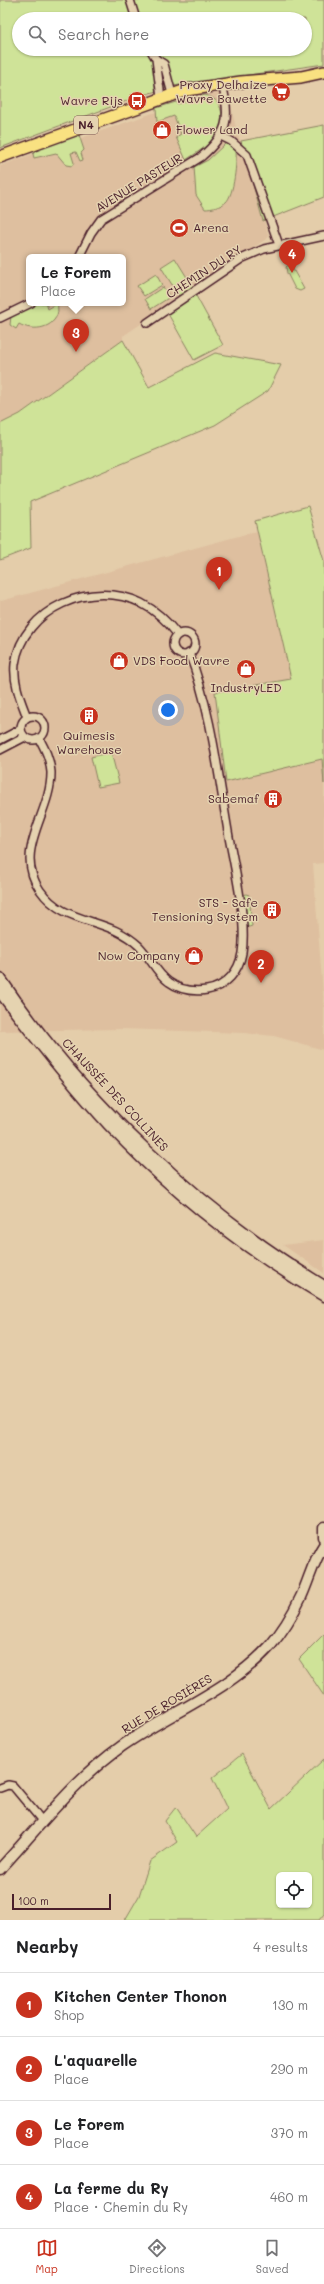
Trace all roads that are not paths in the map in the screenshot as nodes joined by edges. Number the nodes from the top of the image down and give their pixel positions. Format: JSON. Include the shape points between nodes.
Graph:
{"nodes":[{"id":1,"x":130,"y":0,"type":"edge"},
{"id":2,"x":134,"y":12,"type":"edge"},
{"id":3,"x":154,"y":56,"type":"edge"},
{"id":4,"x":156,"y":59,"type":"junction"},
{"id":5,"x":324,"y":72,"type":"edge"},
{"id":6,"x":301,"y":77,"type":"junction"},
{"id":7,"x":324,"y":78,"type":"edge"},
{"id":8,"x":222,"y":84,"type":"junction"},
{"id":9,"x":167,"y":96,"type":"junction"},
{"id":10,"x":222,"y":136,"type":"junction"},
{"id":11,"x":0,"y":157,"type":"edge"},
{"id":12,"x":324,"y":236,"type":"edge"},
{"id":13,"x":279,"y":245,"type":"junction"},
{"id":14,"x":80,"y":254,"type":"edge"},
{"id":15,"x":26,"y":305,"type":"edge"},
{"id":16,"x":0,"y":318,"type":"edge"},
{"id":17,"x":147,"y":323,"type":"dead end"},
{"id":18,"x":178,"y":635,"type":"junction"},
{"id":19,"x":190,"y":653,"type":"junction"},
{"id":20,"x":27,"y":717,"type":"junction"},
{"id":21,"x":21,"y":728,"type":"junction"},
{"id":22,"x":25,"y":737,"type":"junction"},
{"id":23,"x":39,"y":738,"type":"junction"},
{"id":24,"x":0,"y":740,"type":"edge"},
{"id":25,"x":0,"y":750,"type":"edge"},
{"id":26,"x":0,"y":978,"type":"edge"},
{"id":27,"x":0,"y":992,"type":"edge"},
{"id":28,"x":324,"y":1286,"type":"edge"},
{"id":29,"x":324,"y":1296,"type":"edge"},
{"id":30,"x":324,"y":1528,"type":"edge"},
{"id":31,"x":324,"y":1537,"type":"edge"},
{"id":32,"x":324,"y":1545,"type":"edge"},
{"id":33,"x":0,"y":1788,"type":"edge"},
{"id":34,"x":43,"y":1822,"type":"junction"},
{"id":35,"x":0,"y":1869,"type":"edge"}],
"edges":[{"from":1,"to":2,"type":"street"},
{"from":3,"to":4,"type":"street"},
{"from":4,"to":9,"type":"street"},
{"from":4,"to":9,"type":"street","via":[[164,64]]},
{"from":5,"to":6,"type":"main road","number":"N4"},
{"from":6,"to":7,"type":"street"},
{"from":6,"to":8,"type":"main road","number":"N4"},
{"from":8,"to":9,"type":"main road","number":"N4"},
{"from":8,"to":10,"type":"street","via":[[228,110]]},
{"from":9,"to":11,"type":"main road","number":"N4"},
{"from":10,"to":13,"type":"street","via":[[247,155]]},
{"from":10,"to":14,"type":"street","name":"AVENUE PASTEUR","via":[[201,157],[101,219]]},
{"from":12,"to":13,"type":"street","name":"CHEMIN DU RY"},
{"from":13,"to":17,"type":"street","name":"CHEMIN DU RY","via":[[241,259]]},
{"from":15,"to":16,"type":"street"},
{"from":18,"to":19,"type":"street","via":[[184,633],[192,637],[194,646]]},
{"from":18,"to":19,"type":"street","via":[[174,640],[175,650],[182,654]]},
{"from":18,"to":20,"type":"street","via":[[155,611],[133,600],[95,595],[61,604],[44,614],[30,628],[21,645],[16,664],[16,682]]},
{"from":19,"to":23,"type":"street","via":[[206,705],[241,913],[242,953],[237,968],[222,985],[198,991],[183,989],[169,982],[139,946],[126,936],[98,922],[59,911],[39,888],[29,859],[31,842],[44,808],[51,772],[48,754]]},
{"from":20,"to":21,"type":"street"},
{"from":20,"to":23,"type":"street","via":[[37,717],[44,722],[45,731]]},
{"from":21,"to":22,"type":"street"},
{"from":21,"to":24,"type":"street"},
{"from":22,"to":23,"type":"street","via":[[31,740]]},
{"from":22,"to":25,"type":"street"},
{"from":26,"to":28,"type":"main road","name":"CHAUSSÉE DES COLLINES","via":[[53,1049],[118,1121],[200,1197],[265,1247]]},
{"from":27,"to":29,"type":"main road","name":"CHAUSSÉE DES COLLINES","via":[[42,1047],[110,1126],[188,1198],[233,1235]]},
{"from":30,"to":31,"type":"main road"},
{"from":32,"to":34,"type":"main road","name":"RUE DE ROSIÈRES","via":[[286,1624],[254,1662],[215,1691],[121,1747],[90,1772]]},
{"from":33,"to":34,"type":"street","via":[[13,1786]]},
{"from":34,"to":35,"type":"main road","name":"RUE DE ROSIÈRES"}]}
